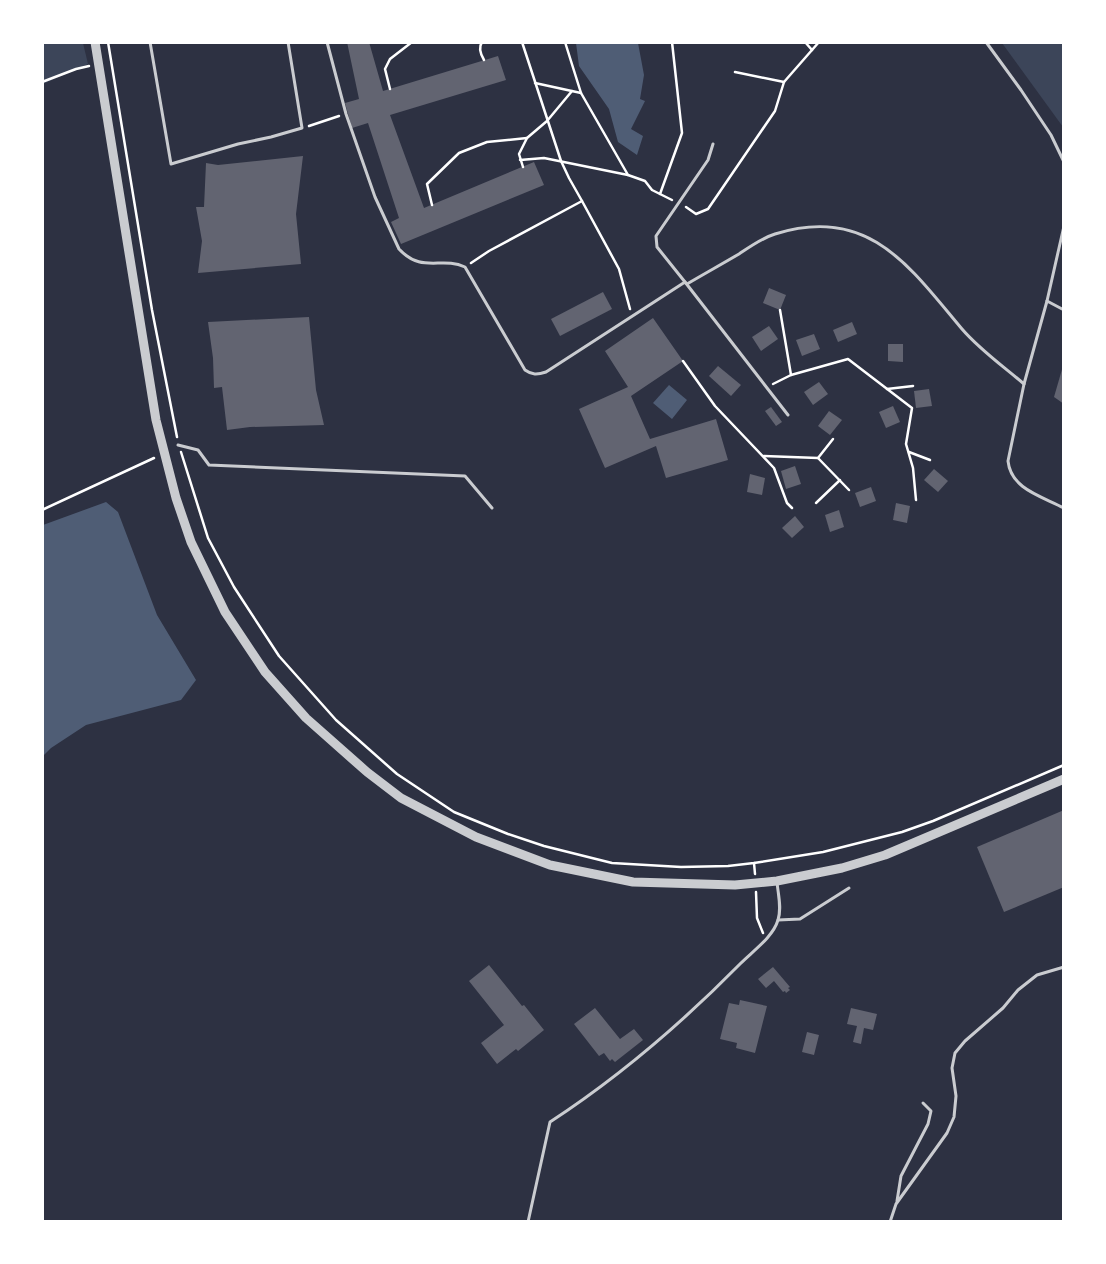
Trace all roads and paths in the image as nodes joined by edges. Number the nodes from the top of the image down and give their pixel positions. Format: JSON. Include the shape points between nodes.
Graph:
{"nodes":[{"id":1,"x":95,"y":42,"type":"edge"},
{"id":2,"x":108,"y":42,"type":"edge"},
{"id":3,"x":155,"y":42,"type":"edge"},
{"id":4,"x":288,"y":42,"type":"edge"},
{"id":5,"x":327,"y":42,"type":"edge"},
{"id":6,"x":412,"y":42,"type":"edge"},
{"id":7,"x":482,"y":42,"type":"edge"},
{"id":8,"x":522,"y":42,"type":"edge"},
{"id":9,"x":565,"y":42,"type":"edge"},
{"id":10,"x":672,"y":42,"type":"edge"},
{"id":11,"x":805,"y":42,"type":"edge"},
{"id":12,"x":818,"y":42,"type":"edge"},
{"id":13,"x":986,"y":42,"type":"edge"},
{"id":14,"x":150,"y":43,"type":"edge"},
{"id":15,"x":812,"y":50,"type":"junction"},
{"id":16,"x":484,"y":60,"type":"dead end"},
{"id":17,"x":98,"y":64,"type":"junction"},
{"id":18,"x":735,"y":72,"type":"dead end"},
{"id":19,"x":42,"y":82,"type":"edge"},
{"id":20,"x":784,"y":82,"type":"junction"},
{"id":21,"x":535,"y":83,"type":"junction"},
{"id":22,"x":390,"y":89,"type":"dead end"},
{"id":23,"x":572,"y":91,"type":"junction"},
{"id":24,"x":581,"y":93,"type":"junction"},
{"id":25,"x":346,"y":114,"type":"junction"},
{"id":26,"x":547,"y":121,"type":"junction"},
{"id":27,"x":302,"y":128,"type":"junction"},
{"id":28,"x":527,"y":138,"type":"junction"},
{"id":29,"x":713,"y":144,"type":"dead end"},
{"id":30,"x":520,"y":160,"type":"junction"},
{"id":31,"x":561,"y":161,"type":"junction"},
{"id":32,"x":1064,"y":162,"type":"edge"},
{"id":33,"x":523,"y":167,"type":"dead end"},
{"id":34,"x":628,"y":175,"type":"junction"},
{"id":35,"x":660,"y":194,"type":"junction"},
{"id":36,"x":582,"y":201,"type":"junction"},
{"id":37,"x":678,"y":202,"type":"junction"},
{"id":38,"x":432,"y":205,"type":"dead end"},
{"id":39,"x":1064,"y":226,"type":"edge"},
{"id":40,"x":1062,"y":237,"type":"edge"},
{"id":41,"x":466,"y":267,"type":"junction"},
{"id":42,"x":686,"y":283,"type":"junction"},
{"id":43,"x":1047,"y":301,"type":"junction"},
{"id":44,"x":780,"y":310,"type":"dead end"},
{"id":45,"x":1064,"y":310,"type":"edge"},
{"id":46,"x":632,"y":316,"type":"junction"},
{"id":47,"x":683,"y":361,"type":"dead end"},
{"id":48,"x":791,"y":375,"type":"junction"},
{"id":49,"x":1024,"y":384,"type":"junction"},
{"id":50,"x":913,"y":386,"type":"dead end"},
{"id":51,"x":767,"y":387,"type":"junction"},
{"id":52,"x":887,"y":389,"type":"junction"},
{"id":53,"x":788,"y":415,"type":"dead end"},
{"id":54,"x":833,"y":439,"type":"dead end"},
{"id":55,"x":178,"y":445,"type":"junction"},
{"id":56,"x":909,"y":452,"type":"junction"},
{"id":57,"x":164,"y":453,"type":"junction"},
{"id":58,"x":764,"y":456,"type":"junction"},
{"id":59,"x":818,"y":458,"type":"junction"},
{"id":60,"x":930,"y":460,"type":"dead end"},
{"id":61,"x":840,"y":480,"type":"junction"},
{"id":62,"x":849,"y":490,"type":"dead end"},
{"id":63,"x":916,"y":500,"type":"dead end"},
{"id":64,"x":816,"y":503,"type":"dead end"},
{"id":65,"x":492,"y":508,"type":"dead end"},
{"id":66,"x":792,"y":508,"type":"dead end"},
{"id":67,"x":1064,"y":508,"type":"edge"},
{"id":68,"x":42,"y":510,"type":"edge"},
{"id":69,"x":1064,"y":766,"type":"edge"},
{"id":70,"x":1064,"y":779,"type":"edge"},
{"id":71,"x":777,"y":881,"type":"junction"},
{"id":72,"x":756,"y":883,"type":"junction"},
{"id":73,"x":849,"y":888,"type":"dead end"},
{"id":74,"x":778,"y":920,"type":"junction"},
{"id":75,"x":767,"y":938,"type":"junction"},
{"id":76,"x":1064,"y":967,"type":"edge"},
{"id":77,"x":923,"y":1103,"type":"dead end"},
{"id":78,"x":896,"y":1204,"type":"junction"},
{"id":79,"x":528,"y":1222,"type":"edge"},
{"id":80,"x":890,"y":1222,"type":"edge"}],
"edges":[{"from":1,"to":17,"type":"street"},
{"from":2,"to":55,"type":"path","via":[[152,310]]},
{"from":3,"to":14,"type":"lane"},
{"from":4,"to":27,"type":"lane"},
{"from":5,"to":25,"type":"lane"},
{"from":6,"to":22,"type":"path","via":[[390,59],[385,69]]},
{"from":7,"to":16,"type":"path"},
{"from":8,"to":21,"type":"path"},
{"from":9,"to":24,"type":"path"},
{"from":10,"to":35,"type":"path","via":[[682,133]]},
{"from":11,"to":15,"type":"path"},
{"from":12,"to":15,"type":"path"},
{"from":13,"to":32,"type":"lane","via":[[1052,135]]},
{"from":14,"to":27,"type":"lane","via":[[171,164]]},
{"from":15,"to":20,"type":"path"},
{"from":17,"to":19,"type":"path"},
{"from":17,"to":57,"type":"street"},
{"from":18,"to":20,"type":"path"},
{"from":20,"to":37,"type":"path","via":[[775,111],[708,209],[696,214]]},
{"from":21,"to":23,"type":"path"},
{"from":21,"to":26,"type":"path"},
{"from":23,"to":24,"type":"path"},
{"from":23,"to":26,"type":"path"},
{"from":24,"to":34,"type":"path"},
{"from":25,"to":27,"type":"path"},
{"from":25,"to":41,"type":"lane","via":[[375,196],[399,249],[421,263]]},
{"from":26,"to":28,"type":"path"},
{"from":26,"to":31,"type":"path"},
{"from":28,"to":30,"type":"path","via":[[519,154]]},
{"from":28,"to":38,"type":"path","via":[[487,142],[459,153],[427,184]]},
{"from":29,"to":37,"type":"lane","via":[[708,160]]},
{"from":30,"to":31,"type":"path","via":[[544,158]]},
{"from":30,"to":33,"type":"path"},
{"from":31,"to":34,"type":"path"},
{"from":31,"to":36,"type":"path"},
{"from":34,"to":35,"type":"path","via":[[645,181]]},
{"from":35,"to":37,"type":"path"},
{"from":36,"to":41,"type":"path","via":[[489,251]]},
{"from":36,"to":46,"type":"path","via":[[618,269]]},
{"from":37,"to":42,"type":"lane","via":[[655,240],[660,252]]},
{"from":39,"to":40,"type":"lane"},
{"from":40,"to":43,"type":"lane"},
{"from":41,"to":46,"type":"lane","via":[[525,370],[531,374],[546,372]]},
{"from":42,"to":46,"type":"lane"},
{"from":42,"to":49,"type":"lane","via":[[774,234],[812,227],[856,232],[870,237],[893,253],[938,298],[962,329]]},
{"from":42,"to":51,"type":"lane"},
{"from":43,"to":45,"type":"lane"},
{"from":43,"to":49,"type":"lane"},
{"from":44,"to":48,"type":"path"},
{"from":47,"to":58,"type":"path","via":[[715,406]]},
{"from":48,"to":51,"type":"path"},
{"from":48,"to":52,"type":"path","via":[[848,359]]},
{"from":49,"to":67,"type":"lane","via":[[1009,449],[1009,470],[1016,483]]},
{"from":50,"to":52,"type":"path"},
{"from":51,"to":53,"type":"lane"},
{"from":52,"to":56,"type":"path","via":[[912,408],[906,444]]},
{"from":54,"to":59,"type":"path"},
{"from":55,"to":65,"type":"lane","via":[[198,450],[210,465],[465,476]]},
{"from":55,"to":69,"type":"path","via":[[208,538],[234,588],[279,656],[336,720],[397,774],[454,812],[508,834],[612,863],[682,867],[754,863],[823,852],[902,832]]},
{"from":56,"to":60,"type":"path"},
{"from":56,"to":63,"type":"path"},
{"from":57,"to":68,"type":"path"},
{"from":57,"to":72,"type":"street","via":[[190,542],[225,612],[265,672],[306,718],[401,798],[476,837],[550,865],[634,882]]},
{"from":58,"to":59,"type":"path"},
{"from":58,"to":66,"type":"path","via":[[774,468],[787,503]]},
{"from":59,"to":61,"type":"path"},
{"from":61,"to":62,"type":"path"},
{"from":61,"to":64,"type":"path"},
{"from":70,"to":71,"type":"street","via":[[885,855],[842,868]]},
{"from":71,"to":72,"type":"street"},
{"from":71,"to":74,"type":"lane"},
{"from":72,"to":75,"type":"path","via":[[757,918]]},
{"from":73,"to":74,"type":"lane","via":[[800,919]]},
{"from":74,"to":75,"type":"lane"},
{"from":75,"to":79,"type":"lane","via":[[656,1043],[550,1122]]},
{"from":76,"to":78,"type":"lane","via":[[1036,975],[955,1054],[952,1068],[956,1096],[954,1117],[947,1133]]},
{"from":77,"to":78,"type":"lane","via":[[931,1111],[928,1124],[901,1176]]},
{"from":78,"to":80,"type":"lane"}]}
